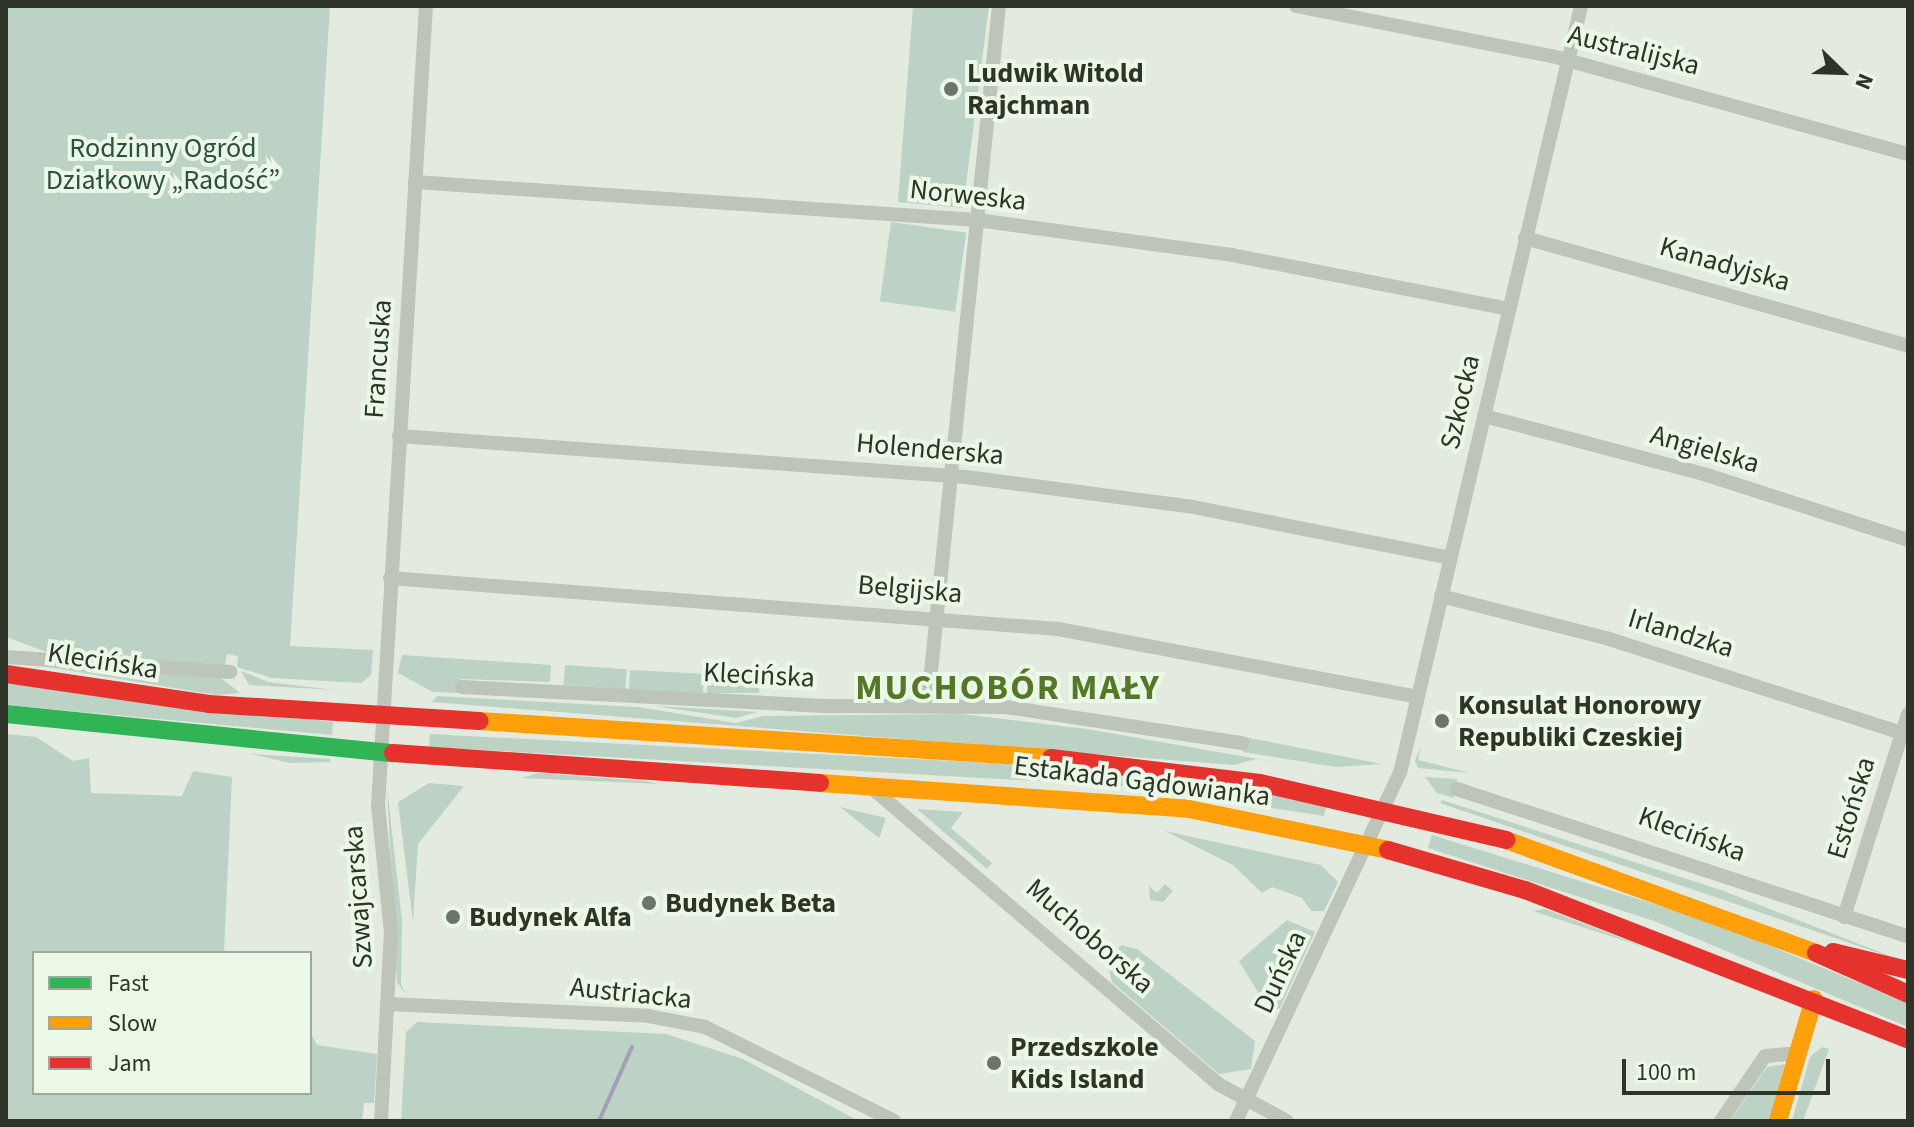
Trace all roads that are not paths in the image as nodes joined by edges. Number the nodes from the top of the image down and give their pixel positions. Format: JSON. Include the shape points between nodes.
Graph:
{"nodes":[{"id":1,"x":426,"y":6,"type":"edge"},
{"id":2,"x":999,"y":6,"type":"edge"},
{"id":3,"x":1296,"y":6,"type":"edge"},
{"id":4,"x":1581,"y":6,"type":"edge"},
{"id":5,"x":1567,"y":60,"type":"junction"},
{"id":6,"x":1908,"y":154,"type":"edge"},
{"id":7,"x":415,"y":182,"type":"junction"},
{"id":8,"x":977,"y":220,"type":"junction"},
{"id":9,"x":1525,"y":238,"type":"junction"},
{"id":10,"x":1509,"y":309,"type":"junction"},
{"id":11,"x":1908,"y":346,"type":"edge"},
{"id":12,"x":1484,"y":416,"type":"junction"},
{"id":13,"x":399,"y":436,"type":"junction"},
{"id":14,"x":949,"y":475,"type":"junction"},
{"id":15,"x":1908,"y":540,"type":"edge"},
{"id":16,"x":1450,"y":558,"type":"junction"},
{"id":17,"x":390,"y":578,"type":"junction"},
{"id":18,"x":1441,"y":596,"type":"junction"},
{"id":19,"x":935,"y":616,"type":"junction"},
{"id":20,"x":6,"y":657,"type":"edge"},
{"id":21,"x":230,"y":672,"type":"dead end"},
{"id":22,"x":6,"y":674,"type":"edge"},
{"id":23,"x":462,"y":687,"type":"dead end"},
{"id":24,"x":1418,"y":697,"type":"junction"},
{"id":25,"x":928,"y":701,"type":"junction"},
{"id":26,"x":6,"y":714,"type":"edge"},
{"id":27,"x":1908,"y":714,"type":"edge"},
{"id":28,"x":384,"y":716,"type":"junction"},
{"id":29,"x":1902,"y":733,"type":"junction"},
{"id":30,"x":1242,"y":743,"type":"dead end"},
{"id":31,"x":381,"y":751,"type":"junction"},
{"id":32,"x":863,"y":783,"type":"junction"},
{"id":33,"x":1457,"y":789,"type":"dead end"},
{"id":34,"x":1384,"y":807,"type":"junction"},
{"id":35,"x":1368,"y":844,"type":"junction"},
{"id":36,"x":1844,"y":917,"type":"junction"},
{"id":37,"x":1908,"y":936,"type":"edge"},
{"id":38,"x":1797,"y":945,"type":"junction"},
{"id":39,"x":1908,"y":970,"type":"edge"},
{"id":40,"x":1908,"y":994,"type":"edge"},
{"id":41,"x":1814,"y":999,"type":"junction"},
{"id":42,"x":388,"y":1004,"type":"junction"},
{"id":43,"x":1908,"y":1039,"type":"edge"},
{"id":44,"x":1798,"y":1053,"type":"junction"},
{"id":45,"x":1246,"y":1103,"type":"junction"},
{"id":46,"x":381,"y":1121,"type":"edge"},
{"id":47,"x":894,"y":1121,"type":"edge"},
{"id":48,"x":1236,"y":1121,"type":"edge"},
{"id":49,"x":1287,"y":1121,"type":"edge"},
{"id":50,"x":1721,"y":1121,"type":"edge"},
{"id":51,"x":1778,"y":1121,"type":"edge"}],
"edges":[{"from":1,"to":7,"type":"street","name":"Francuska"},
{"from":2,"to":8,"type":"street"},
{"from":3,"to":5,"type":"street","name":"Australijska"},
{"from":4,"to":5,"type":"street","name":"Szkocka"},
{"from":5,"to":6,"type":"street","name":"Australijska"},
{"from":5,"to":9,"type":"street","name":"Szkocka"},
{"from":7,"to":8,"type":"street","name":"Norweska"},
{"from":7,"to":13,"type":"street","name":"Francuska"},
{"from":8,"to":10,"type":"street","name":"Norweska","via":[[1232,255]]},
{"from":8,"to":14,"type":"street"},
{"from":9,"to":10,"type":"street","name":"Szkocka"},
{"from":9,"to":11,"type":"street","name":"Kanadyjska"},
{"from":10,"to":12,"type":"street","name":"Szkocka"},
{"from":12,"to":15,"type":"street","name":"Angielska","via":[[1707,475]]},
{"from":12,"to":16,"type":"street","name":"Szkocka"},
{"from":13,"to":14,"type":"street","name":"Holenderska"},
{"from":13,"to":17,"type":"street","name":"Francuska"},
{"from":14,"to":16,"type":"street","name":"Holenderska","via":[[1193,507]]},
{"from":14,"to":19,"type":"street"},
{"from":16,"to":18,"type":"street","name":"Szkocka"},
{"from":17,"to":19,"type":"street","name":"Belgijska"},
{"from":17,"to":28,"type":"street","name":"Francuska"},
{"from":18,"to":24,"type":"street","name":"Szkocka"},
{"from":18,"to":29,"type":"street","name":"Irlandzka","via":[[1621,642]]},
{"from":19,"to":24,"type":"street","name":"Belgijska","via":[[1125,638]]},
{"from":19,"to":25,"type":"street"},
{"from":20,"to":21,"type":"street"},
{"from":22,"to":28,"type":"main road","name":"Klecińska","via":[[209,704]]},
{"from":23,"to":25,"type":"street","name":"Klecińska","via":[[829,706]]},
{"from":24,"to":34,"type":"street","name":"Szkocka"},
{"from":25,"to":30,"type":"street","name":"Klecińska"},
{"from":26,"to":31,"type":"main road"},
{"from":27,"to":29,"type":"street","name":"Estońska"},
{"from":28,"to":31,"type":"street","name":"Szwajcarska"},
{"from":28,"to":34,"type":"main road","name":"Estakada Gądowianka","via":[[1087,760]]},
{"from":29,"to":36,"type":"street","name":"Estońska"},
{"from":31,"to":32,"type":"main road","name":"Estakada Gądowianka"},
{"from":31,"to":42,"type":"street","name":"Szwajcarska","via":[[377,830],[391,916]]},
{"from":32,"to":35,"type":"main road","name":"Estakada Gądowianka","via":[[1189,809]]},
{"from":32,"to":45,"type":"street","name":"Muchoborska"},
{"from":33,"to":36,"type":"street","name":"Klecińska"},
{"from":34,"to":35,"type":"street","name":"Duńska"},
{"from":34,"to":38,"type":"main road","name":"Estakada Gądowianka","via":[[1585,864]]},
{"from":35,"to":41,"type":"main road","name":"Estakada Gądowianka","via":[[1596,913]]},
{"from":35,"to":45,"type":"street","name":"Duńska"},
{"from":36,"to":37,"type":"street","name":"Klecińska"},
{"from":38,"to":39,"type":"main road"},
{"from":38,"to":40,"type":"main road","name":"Estakada Gądowianka"},
{"from":41,"to":43,"type":"main road","name":"Estakada Gądowianka"},
{"from":41,"to":44,"type":"main road"},
{"from":42,"to":46,"type":"street","name":"Szwajcarska"},
{"from":42,"to":47,"type":"street","name":"Austriacka","via":[[648,1016],[705,1027]]},
{"from":44,"to":50,"type":"street","via":[[1765,1056]]},
{"from":44,"to":51,"type":"main road"},
{"from":45,"to":48,"type":"street","name":"Duńska"},
{"from":45,"to":49,"type":"street","name":"Muchoborska"}]}
